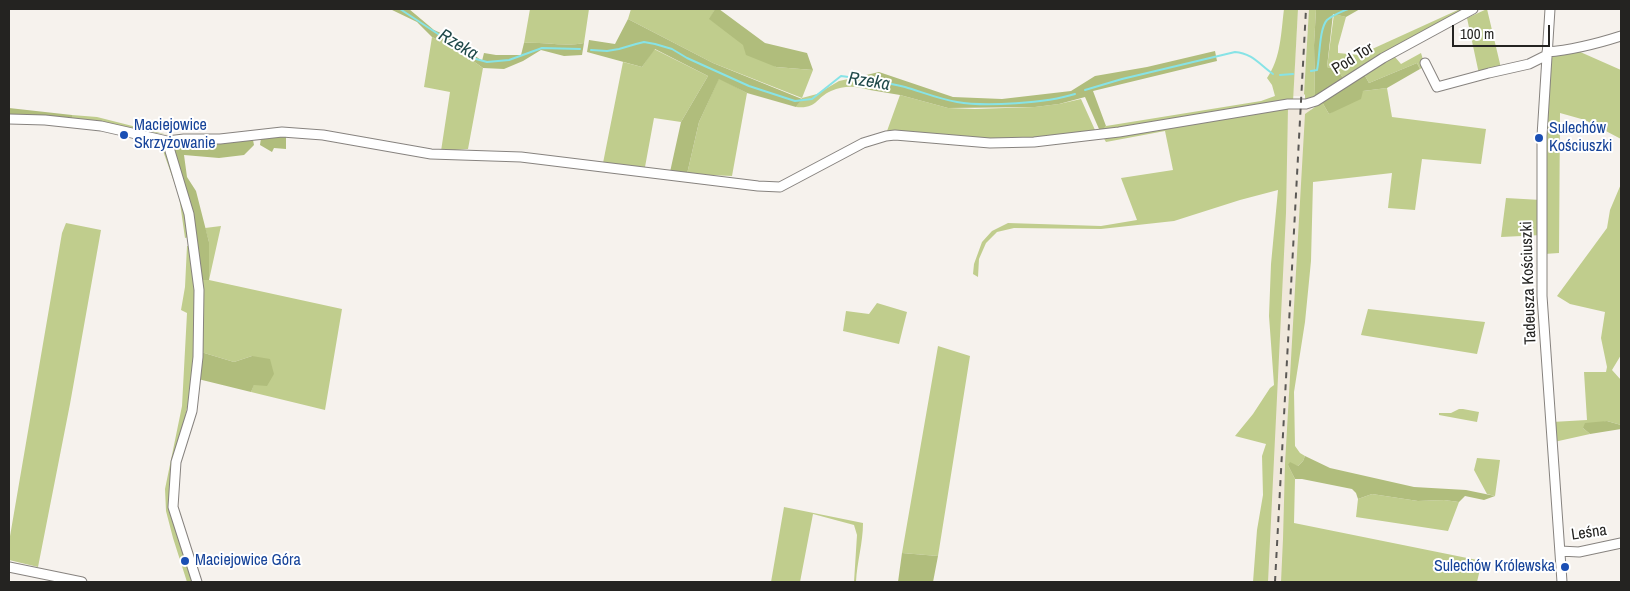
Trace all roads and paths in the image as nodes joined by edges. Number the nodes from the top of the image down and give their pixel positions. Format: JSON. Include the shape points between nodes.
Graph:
{"nodes":[{"id":1,"x":1473,"y":9,"type":"edge"},
{"id":2,"x":1550,"y":9,"type":"edge"},
{"id":3,"x":1621,"y":36,"type":"edge"},
{"id":4,"x":1547,"y":54,"type":"junction"},
{"id":5,"x":1425,"y":63,"type":"dead end"},
{"id":6,"x":9,"y":119,"type":"edge"},
{"id":7,"x":167,"y":142,"type":"junction"},
{"id":8,"x":1621,"y":543,"type":"edge"},
{"id":9,"x":1560,"y":551,"type":"junction"},
{"id":10,"x":9,"y":567,"type":"edge"},
{"id":11,"x":82,"y":582,"type":"edge"},
{"id":12,"x":196,"y":582,"type":"edge"},
{"id":13,"x":1562,"y":582,"type":"edge"}],
"edges":[{"from":1,"to":7,"type":"street","name":"Pod Tor","via":[[1382,58],[1311,103],[1034,142],[990,143],[886,136],[863,143],[780,187],[521,157],[431,154],[315,134],[282,132]]},
{"from":2,"to":4,"type":"street","name":"Tadeusza Kościuszki"},
{"from":3,"to":4,"type":"street"},
{"from":4,"to":5,"type":"street","via":[[1529,64],[1437,87]]},
{"from":4,"to":9,"type":"street","name":"Tadeusza Kościuszki","via":[[1542,136],[1542,296]]},
{"from":6,"to":7,"type":"street","via":[[102,126]]},
{"from":7,"to":12,"type":"street","via":[[188,214],[199,290],[198,357],[192,412],[176,462],[174,507]]},
{"from":8,"to":9,"type":"street","name":"Leśna","via":[[1579,552]]},
{"from":9,"to":13,"type":"street","name":"Tadeusza Kościuszki"},
{"from":10,"to":11,"type":"street"}]}
